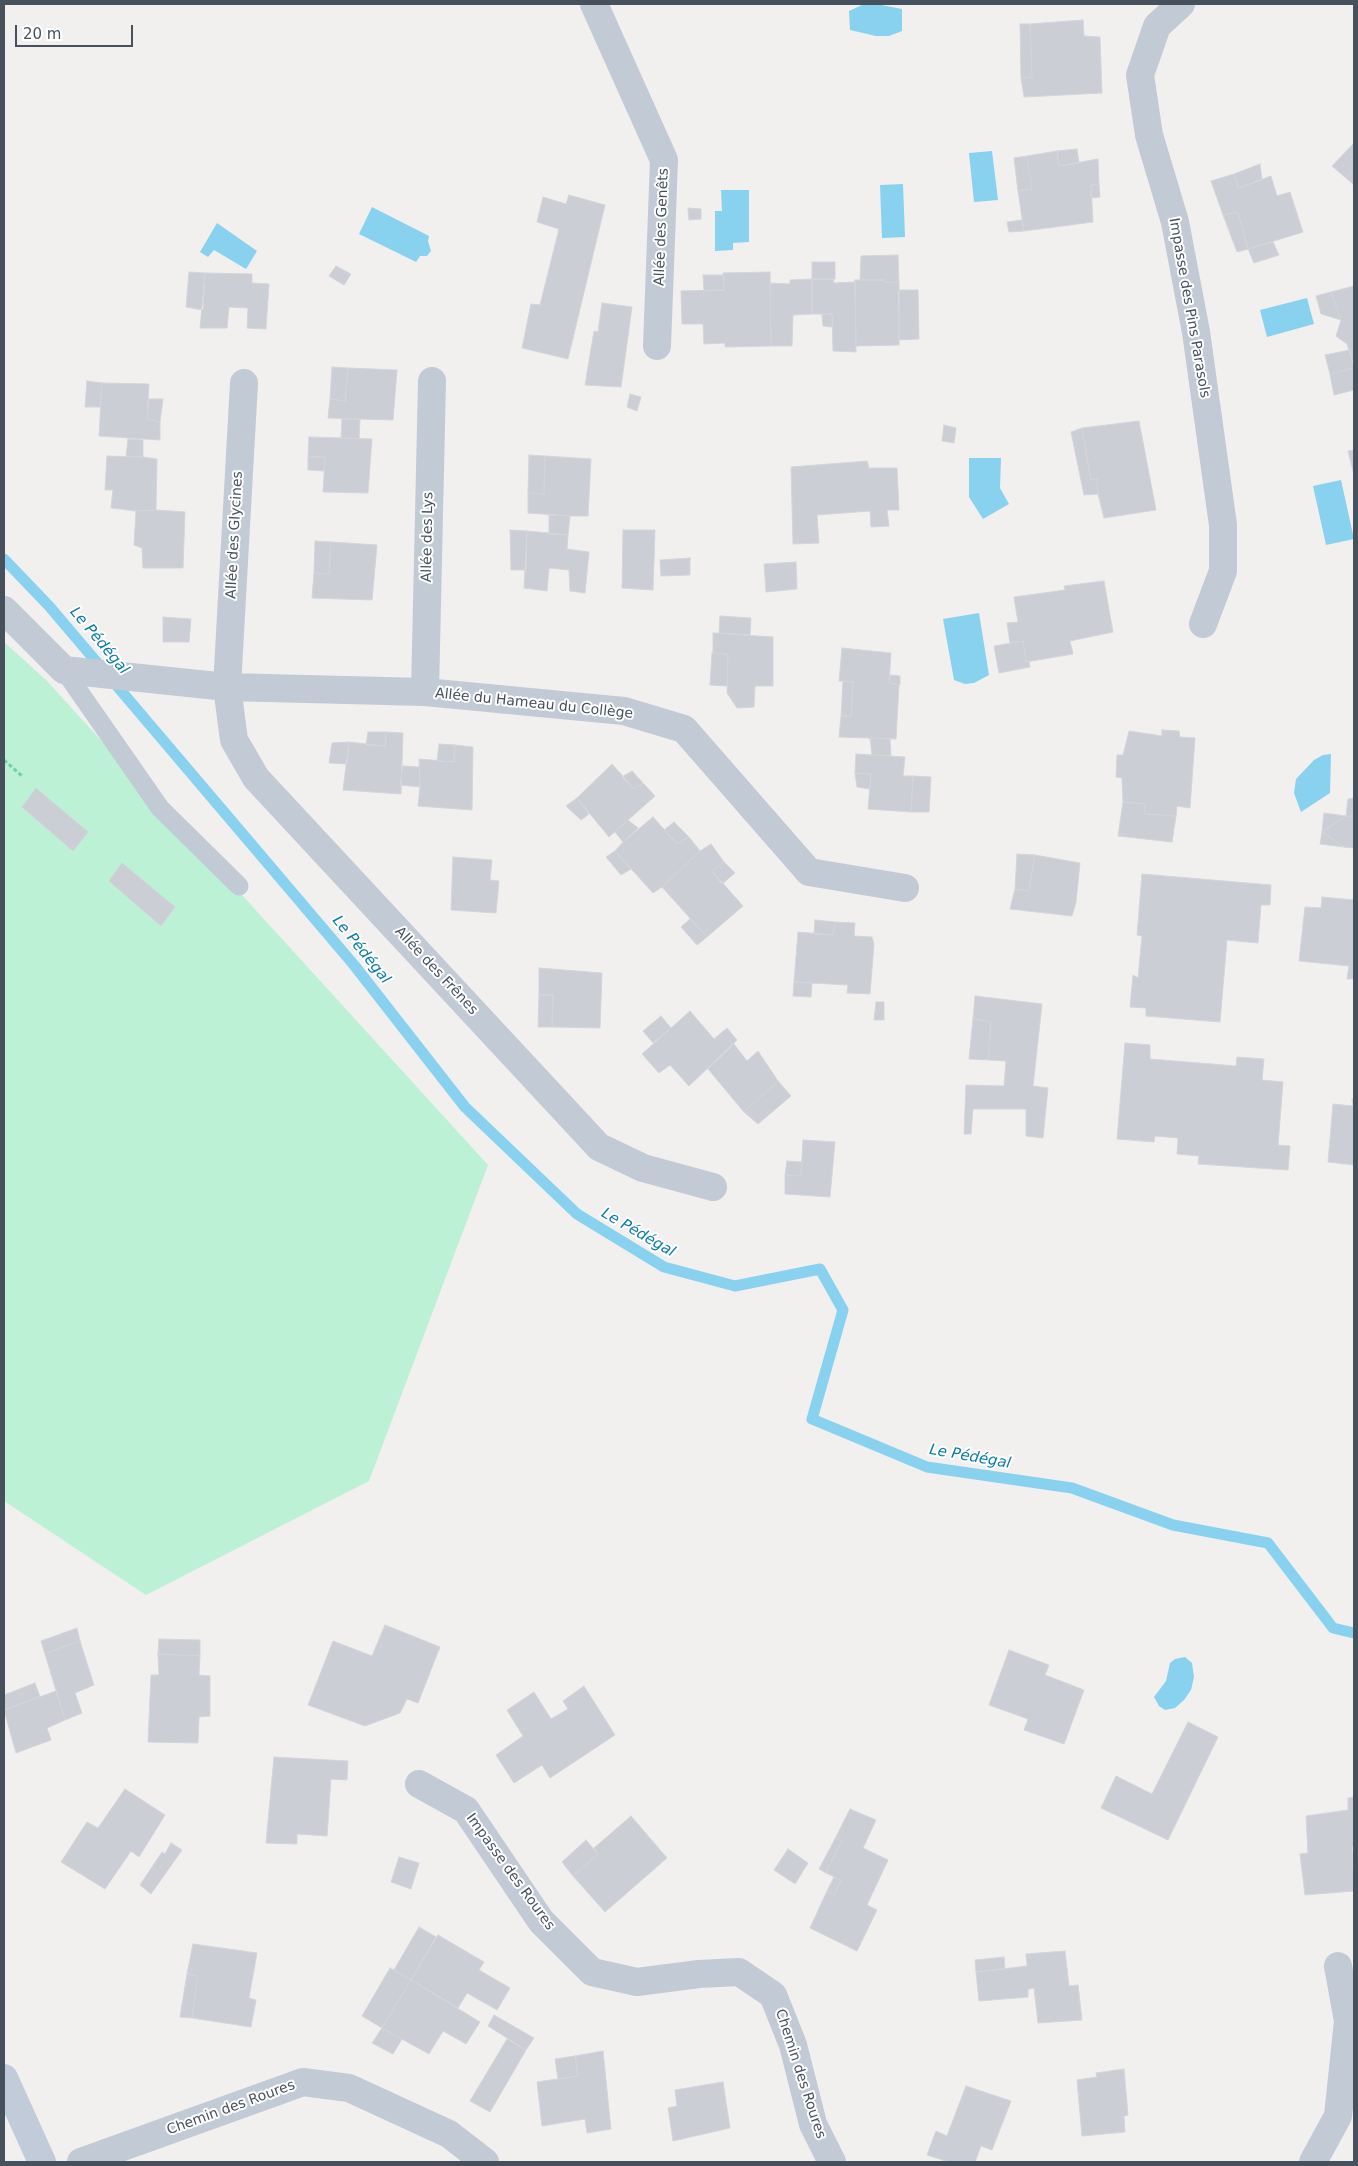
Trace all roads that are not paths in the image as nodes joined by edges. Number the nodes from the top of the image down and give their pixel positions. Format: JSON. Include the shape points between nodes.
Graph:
{"nodes":[{"id":1,"x":594,"y":4,"type":"edge"},
{"id":2,"x":1181,"y":4,"type":"edge"},
{"id":3,"x":657,"y":346,"type":"dead end"},
{"id":4,"x":432,"y":382,"type":"dead end"},
{"id":5,"x":244,"y":383,"type":"dead end"},
{"id":6,"x":4,"y":610,"type":"edge"},
{"id":7,"x":1203,"y":624,"type":"dead end"},
{"id":8,"x":64,"y":670,"type":"junction"},
{"id":9,"x":227,"y":687,"type":"junction"},
{"id":10,"x":425,"y":692,"type":"junction"},
{"id":11,"x":239,"y":886,"type":"dead end"},
{"id":12,"x":905,"y":888,"type":"dead end"},
{"id":13,"x":713,"y":1187,"type":"dead end"},
{"id":14,"x":419,"y":1784,"type":"dead end"},
{"id":15,"x":1338,"y":1966,"type":"dead end"},
{"id":16,"x":592,"y":1972,"type":"joint"},
{"id":17,"x":4,"y":2078,"type":"edge"},
{"id":18,"x":42,"y":2162,"type":"edge"},
{"id":19,"x":81,"y":2162,"type":"edge"},
{"id":20,"x":485,"y":2162,"type":"edge"},
{"id":21,"x":832,"y":2162,"type":"edge"},
{"id":22,"x":1313,"y":2162,"type":"edge"}],
"edges":[{"from":1,"to":3,"type":"street","name":"Allée des Genêts","via":[[664,160]]},
{"from":2,"to":7,"type":"street","name":"Impasse des Pins Parasols","via":[[1157,26],[1140,75],[1149,135],[1175,222],[1196,332],[1223,525],[1223,571]]},
{"from":4,"to":10,"type":"street","name":"Allée des Lys"},
{"from":5,"to":9,"type":"street","name":"Allée des Glycines"},
{"from":6,"to":8,"type":"street"},
{"from":8,"to":9,"type":"street","name":"Allée du Hameau du Collège"},
{"from":8,"to":11,"type":"lane","via":[[160,808]]},
{"from":9,"to":10,"type":"street","name":"Allée du Hameau du Collège"},
{"from":9,"to":13,"type":"street","name":"Allée des Frênes","via":[[234,740],[256,778],[599,1147],[643,1168]]},
{"from":10,"to":12,"type":"street","name":"Allée du Hameau du Collège","via":[[624,711],[684,729],[810,872]]},
{"from":14,"to":16,"type":"street","name":"Impasse des Roures","via":[[466,1810],[541,1921]]},
{"from":15,"to":22,"type":"street","via":[[1348,2021],[1338,2116]]},
{"from":16,"to":21,"type":"street","name":"Chemin des Roures","via":[[636,1982],[739,1972],[773,1995],[792,2045],[813,2124]]},
{"from":17,"to":18,"type":"main road"},
{"from":19,"to":20,"type":"street","name":"Chemin des Roures","via":[[303,2082],[349,2088],[450,2134]]}]}
